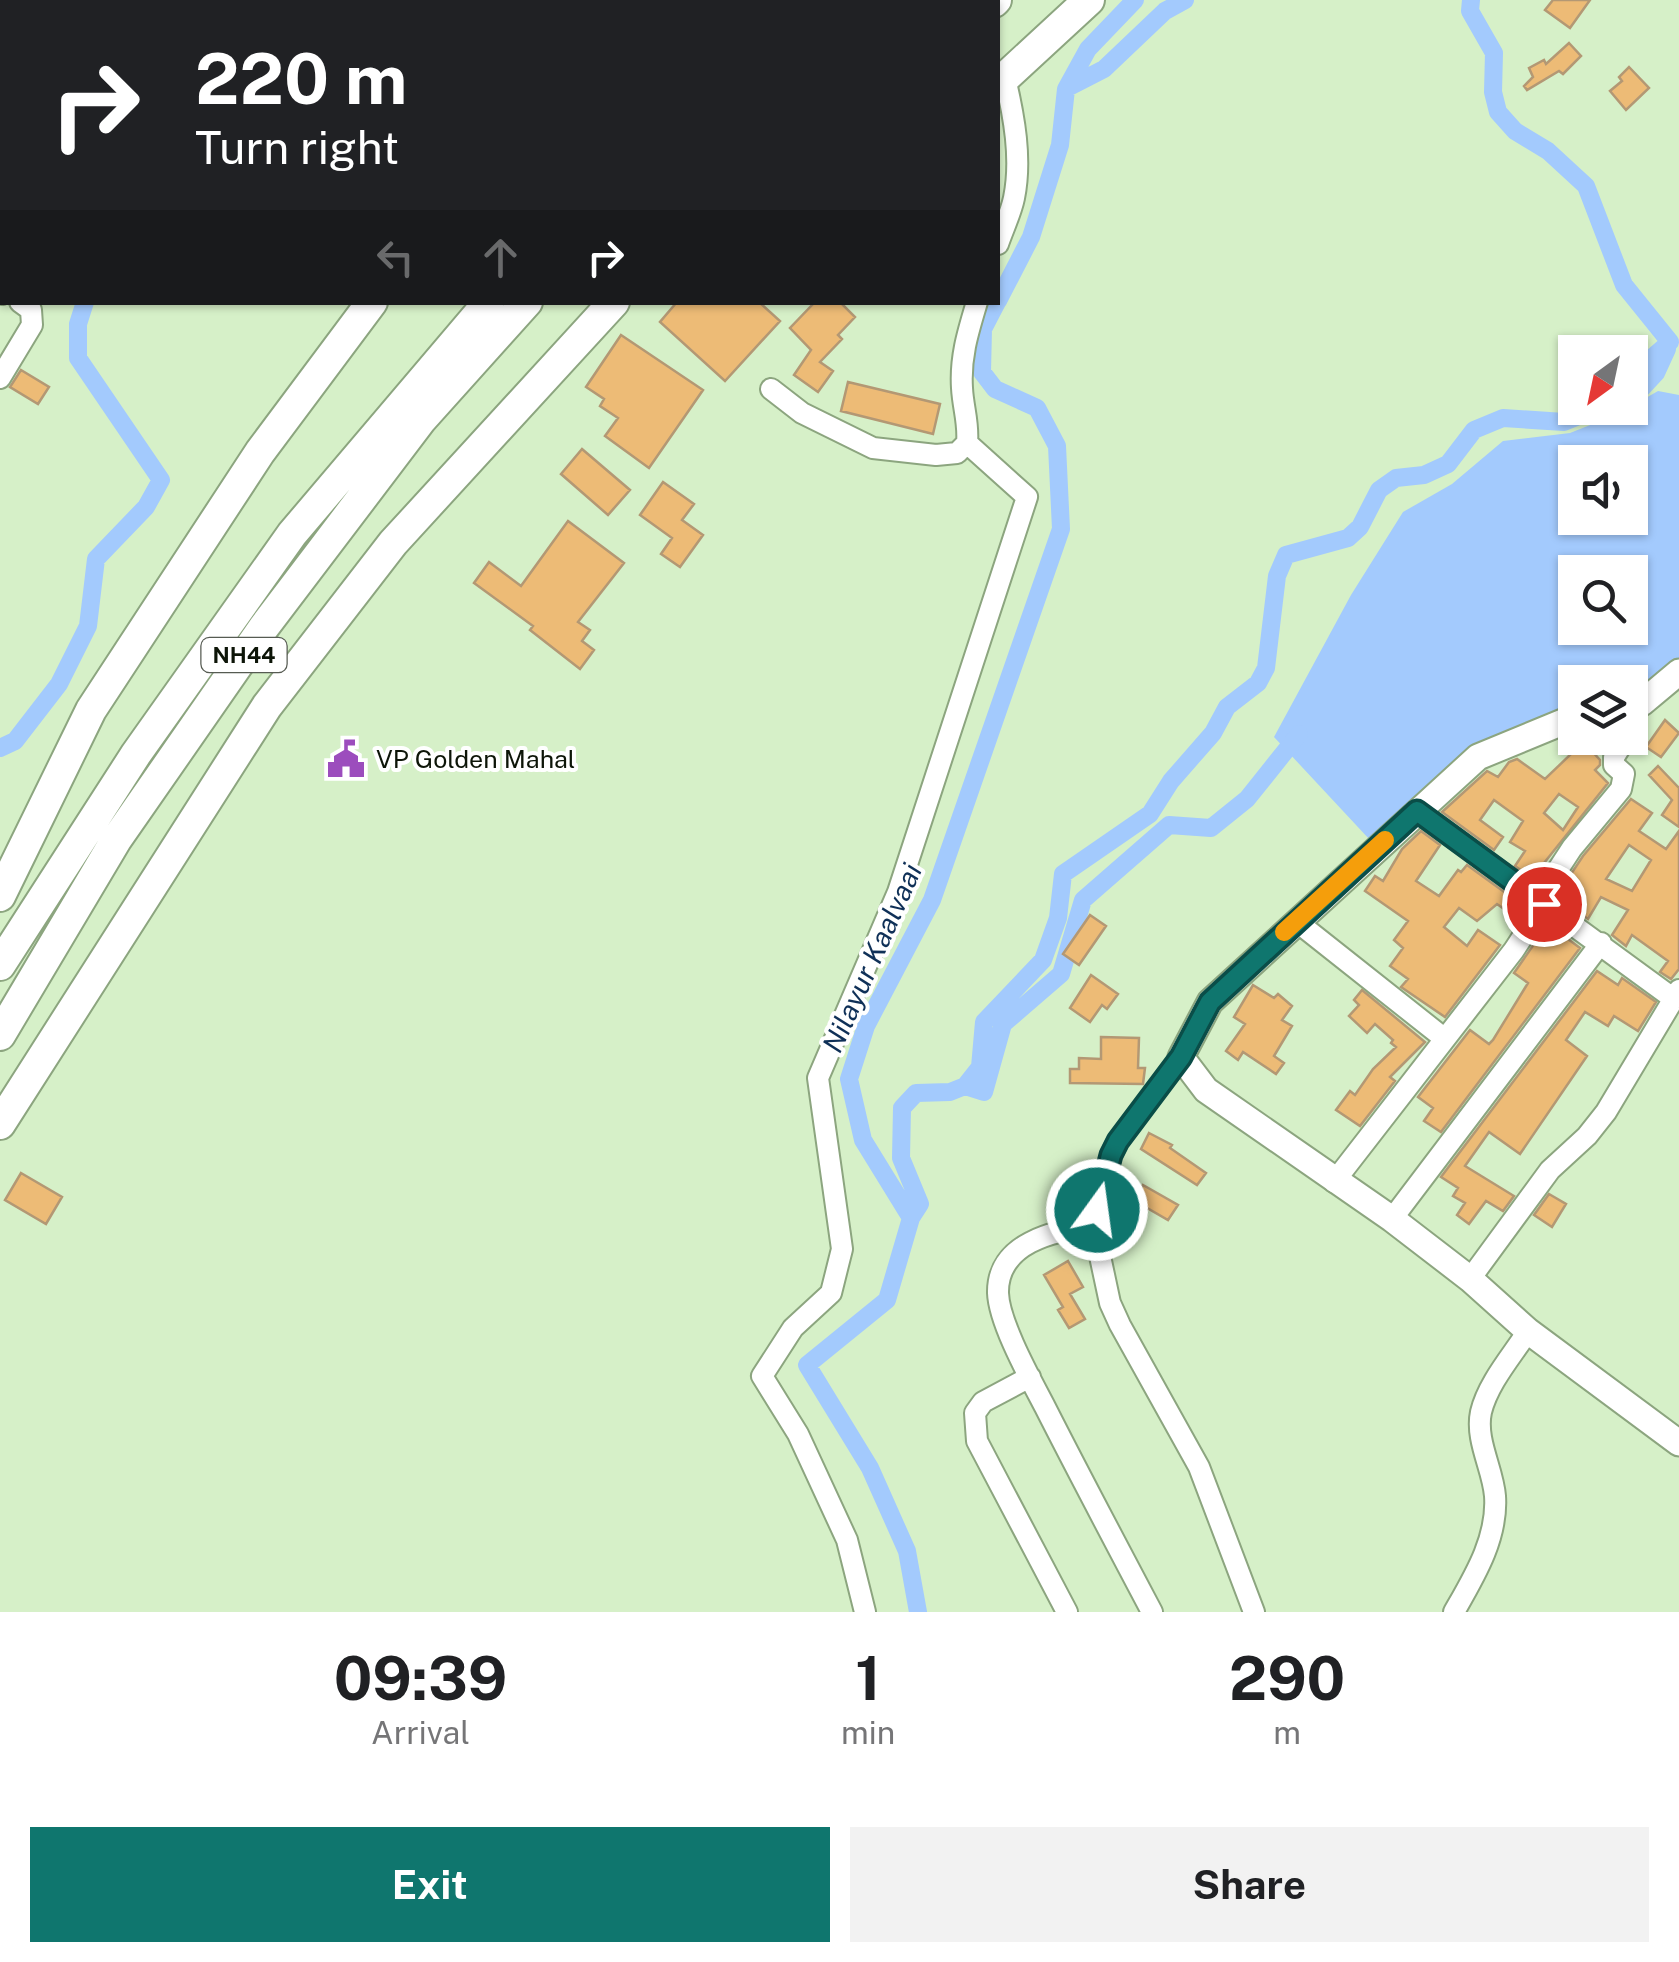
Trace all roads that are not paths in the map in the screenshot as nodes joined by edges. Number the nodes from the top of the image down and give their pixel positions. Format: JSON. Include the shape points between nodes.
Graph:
{"nodes":[{"id":1,"x":1089,"y":0,"type":"edge"},
{"id":2,"x":1000,"y":81,"type":"edge"},
{"id":3,"x":1000,"y":238,"type":"edge"},
{"id":4,"x":24,"y":305,"type":"edge"},
{"id":5,"x":370,"y":305,"type":"edge"},
{"id":6,"x":486,"y":305,"type":"edge"},
{"id":7,"x":524,"y":305,"type":"edge"},
{"id":8,"x":611,"y":305,"type":"edge"},
{"id":9,"x":976,"y":305,"type":"edge"},
{"id":10,"x":0,"y":378,"type":"edge"},
{"id":11,"x":770,"y":390,"type":"dead end"},
{"id":12,"x":967,"y":443,"type":"junction"},
{"id":13,"x":1679,"y":672,"type":"edge"},
{"id":14,"x":1648,"y":696,"type":"edge"},
{"id":15,"x":1558,"y":724,"type":"edge"},
{"id":16,"x":1615,"y":755,"type":"edge"},
{"id":17,"x":1417,"y":811,"type":"junction"},
{"id":18,"x":0,"y":896,"type":"edge"},
{"id":19,"x":1544,"y":904,"type":"junction"},
{"id":20,"x":1296,"y":920,"type":"junction"},
{"id":21,"x":1601,"y":942,"type":"junction"},
{"id":22,"x":0,"y":965,"type":"edge"},
{"id":23,"x":1677,"y":995,"type":"edge"},
{"id":24,"x":0,"y":1034,"type":"edge"},
{"id":25,"x":1445,"y":1038,"type":"junction"},
{"id":26,"x":1181,"y":1057,"type":"junction"},
{"id":27,"x":0,"y":1124,"type":"edge"},
{"id":28,"x":1334,"y":1182,"type":"junction"},
{"id":29,"x":1392,"y":1219,"type":"junction"},
{"id":30,"x":1094,"y":1228,"type":"junction"},
{"id":31,"x":1470,"y":1279,"type":"junction"},
{"id":32,"x":1528,"y":1331,"type":"junction"},
{"id":33,"x":1030,"y":1378,"type":"junction"},
{"id":34,"x":1679,"y":1443,"type":"edge"},
{"id":35,"x":866,"y":1612,"type":"edge"},
{"id":36,"x":1067,"y":1612,"type":"edge"},
{"id":37,"x":1152,"y":1612,"type":"edge"},
{"id":38,"x":1254,"y":1612,"type":"edge"},
{"id":39,"x":1454,"y":1612,"type":"edge"}],
"edges":[{"from":1,"to":2,"type":"highway"},
{"from":2,"to":3,"type":"street","via":[[1013,112],[1016,151],[1014,199]]},
{"from":4,"to":10,"type":"street","via":[[32,325]]},
{"from":5,"to":18,"type":"highway","via":[[260,452],[90,710]]},
{"from":6,"to":22,"type":"highway","number":"NH44","via":[[292,534],[136,754]]},
{"from":7,"to":24,"type":"highway","number":"NH44","via":[[421,420],[264,627],[116,840]]},
{"from":8,"to":27,"type":"highway","via":[[394,543],[267,706]]},
{"from":9,"to":12,"type":"street","via":[[963,347]]},
{"from":11,"to":12,"type":"street","via":[[873,448],[936,456],[957,453]]},
{"from":12,"to":35,"type":"street","via":[[1027,497],[898,892],[818,1078],[842,1248],[831,1292],[792,1328],[762,1376],[798,1434],[847,1540]]},
{"from":13,"to":14,"type":"main road"},
{"from":15,"to":17,"type":"main road","via":[[1478,756]]},
{"from":16,"to":19,"type":"street","via":[[1625,782],[1564,861]]},
{"from":17,"to":19,"type":"street"},
{"from":17,"to":20,"type":"main road"},
{"from":19,"to":21,"type":"street"},
{"from":19,"to":25,"type":"street"},
{"from":20,"to":25,"type":"street"},
{"from":20,"to":26,"type":"main road","via":[[1210,1002]]},
{"from":21,"to":23,"type":"street"},
{"from":21,"to":29,"type":"street"},
{"from":23,"to":31,"type":"street","via":[[1606,1112],[1550,1170]]},
{"from":25,"to":28,"type":"street"},
{"from":26,"to":28,"type":"main road","via":[[1206,1090]]},
{"from":26,"to":30,"type":"street","via":[[1111,1155]]},
{"from":28,"to":29,"type":"main road"},
{"from":29,"to":31,"type":"main road"},
{"from":30,"to":33,"type":"street","via":[[1017,1247],[1004,1266],[998,1294]]},
{"from":30,"to":38,"type":"street","via":[[1110,1303],[1199,1467]]},
{"from":31,"to":32,"type":"main road"},
{"from":32,"to":34,"type":"main road"},
{"from":32,"to":39,"type":"street","via":[[1481,1412],[1495,1496],[1492,1530]]},
{"from":33,"to":36,"type":"street","via":[[983,1402],[975,1413],[977,1442]]},
{"from":33,"to":37,"type":"street"}]}
